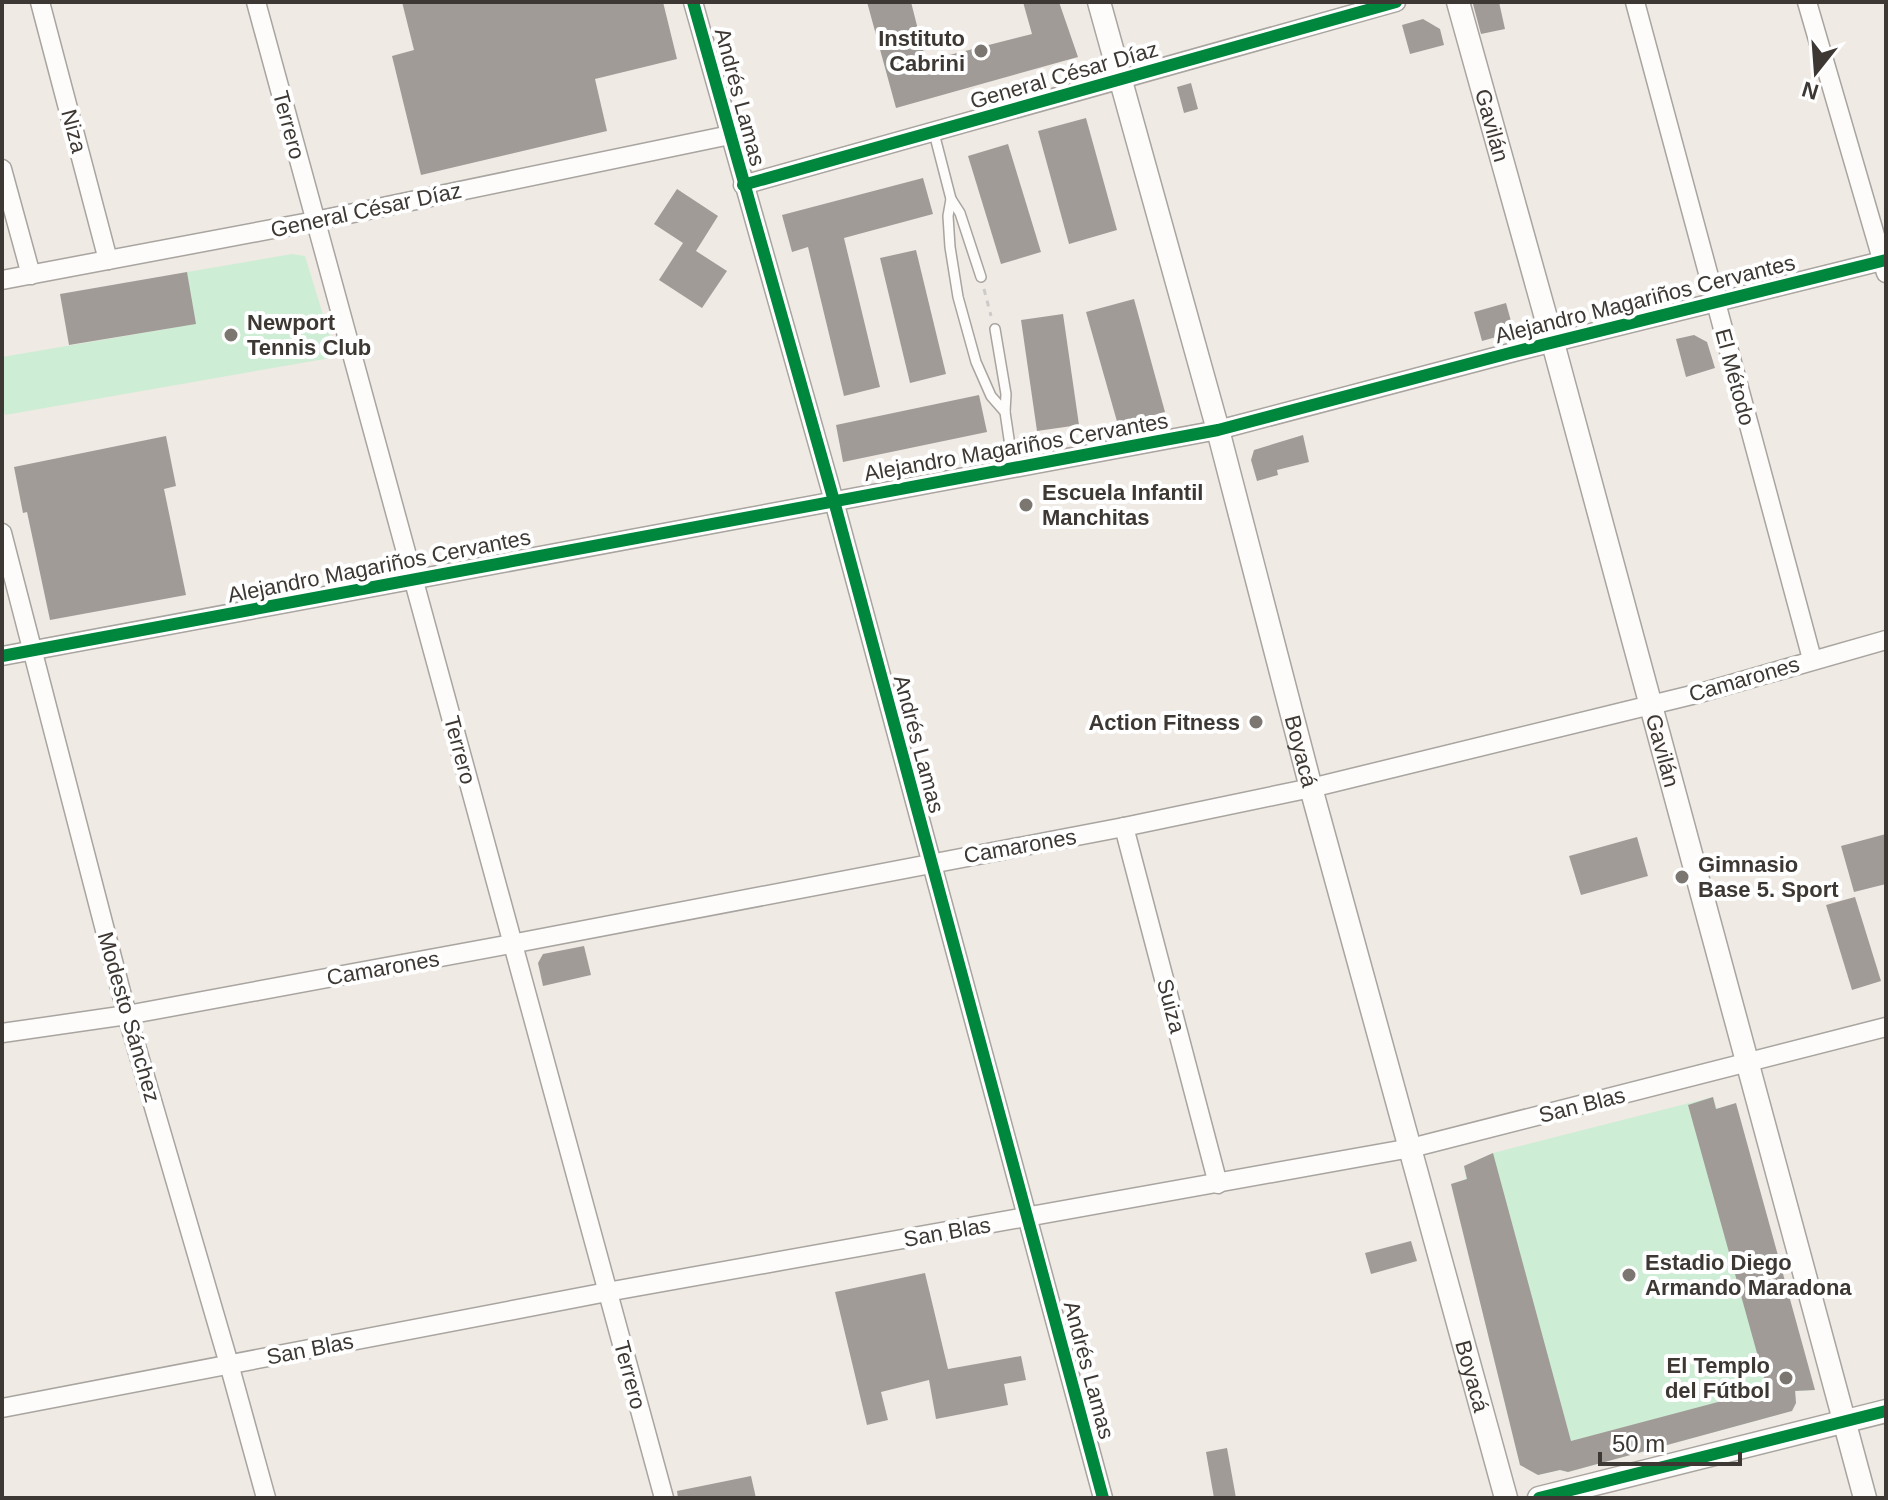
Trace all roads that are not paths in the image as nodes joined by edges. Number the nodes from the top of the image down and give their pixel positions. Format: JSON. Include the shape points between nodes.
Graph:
{"nodes":[{"id":1,"x":40,"y":2,"type":"edge"},
{"id":2,"x":256,"y":2,"type":"edge"},
{"id":3,"x":693,"y":2,"type":"edge"},
{"id":4,"x":1099,"y":2,"type":"edge"},
{"id":5,"x":1396,"y":2,"type":"edge"},
{"id":6,"x":1458,"y":2,"type":"edge"},
{"id":7,"x":1635,"y":2,"type":"edge"},
{"id":8,"x":1807,"y":2,"type":"edge"},
{"id":9,"x":1120,"y":80,"type":"junction"},
{"id":10,"x":934,"y":133,"type":"junction"},
{"id":11,"x":730,"y":135,"type":"junction"},
{"id":12,"x":2,"y":169,"type":"edge"},
{"id":13,"x":743,"y":185,"type":"junction"},
{"id":14,"x":951,"y":199,"type":"junction"},
{"id":15,"x":315,"y":221,"type":"junction"},
{"id":16,"x":108,"y":260,"type":"junction"},
{"id":17,"x":1885,"y":264,"type":"edge"},
{"id":18,"x":31,"y":275,"type":"junction"},
{"id":19,"x":981,"y":277,"type":"road end"},
{"id":20,"x":2,"y":280,"type":"edge"},
{"id":21,"x":1715,"y":301,"type":"junction"},
{"id":22,"x":995,"y":329,"type":"road end"},
{"id":23,"x":1553,"y":343,"type":"junction"},
{"id":24,"x":1005,"y":412,"type":"junction"},
{"id":25,"x":1218,"y":430,"type":"junction"},
{"id":26,"x":1013,"y":466,"type":"junction"},
{"id":27,"x":834,"y":501,"type":"junction"},
{"id":28,"x":2,"y":533,"type":"edge"},
{"id":29,"x":415,"y":579,"type":"junction"},
{"id":30,"x":1886,"y":640,"type":"edge"},
{"id":31,"x":32,"y":651,"type":"junction"},
{"id":32,"x":2,"y":656,"type":"edge"},
{"id":33,"x":1812,"y":659,"type":"junction"},
{"id":34,"x":1651,"y":704,"type":"junction"},
{"id":35,"x":1311,"y":788,"type":"junction"},
{"id":36,"x":1124,"y":827,"type":"junction"},
{"id":37,"x":930,"y":862,"type":"junction"},
{"id":38,"x":511,"y":944,"type":"junction"},
{"id":39,"x":127,"y":1015,"type":"junction"},
{"id":40,"x":1886,"y":1027,"type":"edge"},
{"id":41,"x":2,"y":1033,"type":"edge"},
{"id":42,"x":1746,"y":1062,"type":"junction"},
{"id":43,"x":1411,"y":1148,"type":"junction"},
{"id":44,"x":1218,"y":1184,"type":"junction"},
{"id":45,"x":1027,"y":1218,"type":"junction"},
{"id":46,"x":607,"y":1292,"type":"junction"},
{"id":47,"x":229,"y":1364,"type":"junction"},
{"id":48,"x":2,"y":1408,"type":"edge"},
{"id":49,"x":1886,"y":1411,"type":"edge"},
{"id":50,"x":1845,"y":1422,"type":"junction"},
{"id":51,"x":266,"y":1498,"type":"edge"},
{"id":52,"x":664,"y":1498,"type":"edge"},
{"id":53,"x":1103,"y":1498,"type":"edge"},
{"id":54,"x":1506,"y":1498,"type":"edge"},
{"id":55,"x":1539,"y":1498,"type":"edge"},
{"id":56,"x":1865,"y":1498,"type":"edge"}],
"edges":[{"from":1,"to":16,"type":"street","name":"Niza"},
{"from":2,"to":15,"type":"street","name":"Terrero"},
{"from":3,"to":11,"type":"street","name":"Andrés Lamas"},
{"from":4,"to":9,"type":"street","name":"Boyacá"},
{"from":5,"to":9,"type":"street","name":"General César Díaz"},
{"from":6,"to":23,"type":"street","name":"Gavilán"},
{"from":7,"to":21,"type":"street","name":"El Método"},
{"from":8,"to":17,"type":"street"},
{"from":9,"to":10,"type":"street","name":"General César Díaz"},
{"from":9,"to":25,"type":"street","name":"Boyacá"},
{"from":10,"to":13,"type":"street","name":"General César Díaz"},
{"from":10,"to":14,"type":"lane"},
{"from":11,"to":13,"type":"street","name":"Andrés Lamas"},
{"from":11,"to":15,"type":"street","name":"General César Díaz"},
{"from":12,"to":18,"type":"street"},
{"from":13,"to":27,"type":"street","name":"Andrés Lamas"},
{"from":14,"to":19,"type":"lane"},
{"from":14,"to":24,"type":"lane","via":[[950,247],[958,297],[976,362],[991,396]]},
{"from":15,"to":16,"type":"street","name":"General César Díaz"},
{"from":15,"to":29,"type":"street","name":"Terrero"},
{"from":16,"to":18,"type":"street","name":"General César Díaz"},
{"from":17,"to":21,"type":"street","name":"Alejandro Magariños Cervantes"},
{"from":18,"to":20,"type":"street","name":"General César Díaz"},
{"from":21,"to":23,"type":"street","name":"Alejandro Magariños Cervantes"},
{"from":21,"to":33,"type":"street","name":"El Método"},
{"from":22,"to":24,"type":"lane"},
{"from":23,"to":25,"type":"street","name":"Alejandro Magariños Cervantes"},
{"from":23,"to":34,"type":"street","name":"Gavilán"},
{"from":24,"to":26,"type":"lane"},
{"from":25,"to":26,"type":"street","name":"Alejandro Magariños Cervantes"},
{"from":25,"to":35,"type":"street","name":"Boyacá"},
{"from":26,"to":27,"type":"street","name":"Alejandro Magariños Cervantes"},
{"from":27,"to":29,"type":"street","name":"Alejandro Magariños Cervantes"},
{"from":27,"to":37,"type":"street","name":"Andrés Lamas"},
{"from":28,"to":31,"type":"street","name":"Modesto Sánchez"},
{"from":29,"to":31,"type":"street","name":"Alejandro Magariños Cervantes"},
{"from":29,"to":38,"type":"street","name":"Terrero"},
{"from":30,"to":33,"type":"street","name":"Camarones"},
{"from":31,"to":32,"type":"street","name":"Alejandro Magariños Cervantes"},
{"from":31,"to":39,"type":"street","name":"Modesto Sánchez"},
{"from":33,"to":34,"type":"street","name":"Camarones"},
{"from":34,"to":35,"type":"street","name":"Camarones"},
{"from":34,"to":42,"type":"street","name":"Gavilán"},
{"from":35,"to":36,"type":"street","name":"Camarones"},
{"from":35,"to":43,"type":"street","name":"Boyacá"},
{"from":36,"to":37,"type":"street","name":"Camarones"},
{"from":36,"to":44,"type":"street","name":"Suiza"},
{"from":37,"to":38,"type":"street","name":"Camarones"},
{"from":37,"to":45,"type":"street","name":"Andrés Lamas"},
{"from":38,"to":39,"type":"street","name":"Camarones"},
{"from":38,"to":46,"type":"street","name":"Terrero"},
{"from":39,"to":41,"type":"street","name":"Camarones"},
{"from":39,"to":47,"type":"street","name":"Modesto Sánchez"},
{"from":40,"to":42,"type":"street","name":"San Blas"},
{"from":42,"to":43,"type":"street","name":"San Blas"},
{"from":42,"to":50,"type":"street","name":"Gavilán"},
{"from":43,"to":44,"type":"street","name":"San Blas"},
{"from":43,"to":54,"type":"street","name":"Boyacá"},
{"from":44,"to":45,"type":"street","name":"San Blas"},
{"from":45,"to":46,"type":"street","name":"San Blas"},
{"from":45,"to":53,"type":"street","name":"Andrés Lamas"},
{"from":46,"to":47,"type":"street","name":"San Blas"},
{"from":46,"to":52,"type":"street","name":"Terrero"},
{"from":47,"to":48,"type":"street","name":"San Blas"},
{"from":47,"to":51,"type":"street","name":"Modesto Sánchez"},
{"from":49,"to":50,"type":"street"},
{"from":50,"to":55,"type":"street"},
{"from":50,"to":56,"type":"street","name":"Gavilán"}]}
